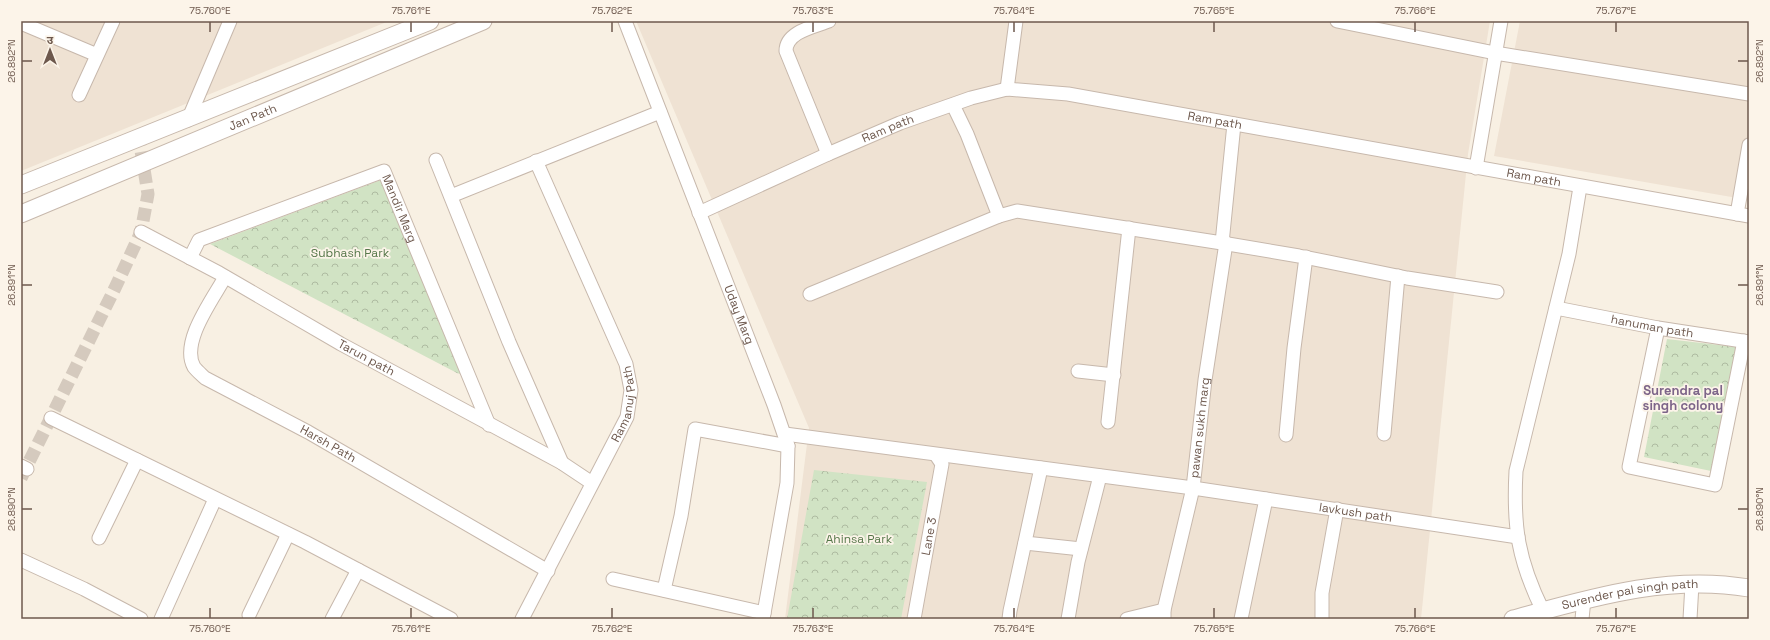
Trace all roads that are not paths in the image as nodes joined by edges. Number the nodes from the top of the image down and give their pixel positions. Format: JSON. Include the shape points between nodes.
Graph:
{"nodes":[{"id":1,"x":112,"y":21,"type":"edge"},
{"id":2,"x":230,"y":21,"type":"edge"},
{"id":3,"x":430,"y":21,"type":"edge"},
{"id":4,"x":484,"y":21,"type":"edge"},
{"id":5,"x":625,"y":21,"type":"edge"},
{"id":6,"x":829,"y":21,"type":"edge"},
{"id":7,"x":1016,"y":21,"type":"edge"},
{"id":8,"x":1337,"y":21,"type":"edge"},
{"id":9,"x":1500,"y":21,"type":"edge"},
{"id":10,"x":21,"y":23,"type":"edge"},
{"id":11,"x":1495,"y":53,"type":"junction"},
{"id":12,"x":97,"y":55,"type":"junction"},
{"id":13,"x":1007,"y":89,"type":"junction"},
{"id":14,"x":1749,"y":94,"type":"edge"},
{"id":15,"x":79,"y":95,"type":"dead end"},
{"id":16,"x":954,"y":105,"type":"junction"},
{"id":17,"x":660,"y":112,"type":"junction"},
{"id":18,"x":188,"y":120,"type":"junction"},
{"id":19,"x":1234,"y":124,"type":"junction"},
{"id":20,"x":1749,"y":145,"type":"edge"},
{"id":21,"x":828,"y":154,"type":"junction"},
{"id":22,"x":436,"y":160,"type":"dead end"},
{"id":23,"x":536,"y":161,"type":"junction"},
{"id":24,"x":1476,"y":168,"type":"junction"},
{"id":25,"x":21,"y":185,"type":"edge"},
{"id":26,"x":1580,"y":187,"type":"junction"},
{"id":27,"x":451,"y":196,"type":"junction"},
{"id":28,"x":699,"y":213,"type":"junction"},
{"id":29,"x":21,"y":214,"type":"edge"},
{"id":30,"x":1743,"y":215,"type":"edge"},
{"id":31,"x":1000,"y":216,"type":"junction"},
{"id":32,"x":1129,"y":228,"type":"junction"},
{"id":33,"x":141,"y":232,"type":"dead end"},
{"id":34,"x":1224,"y":243,"type":"junction"},
{"id":35,"x":1306,"y":257,"type":"junction"},
{"id":36,"x":190,"y":258,"type":"junction"},
{"id":37,"x":1398,"y":276,"type":"junction"},
{"id":38,"x":225,"y":277,"type":"junction"},
{"id":39,"x":1497,"y":292,"type":"dead end"},
{"id":40,"x":810,"y":294,"type":"dead end"},
{"id":41,"x":1556,"y":308,"type":"junction"},
{"id":42,"x":1658,"y":328,"type":"junction"},
{"id":43,"x":1746,"y":342,"type":"edge"},
{"id":44,"x":1078,"y":372,"type":"dead end"},
{"id":45,"x":1114,"y":375,"type":"junction"},
{"id":46,"x":51,"y":418,"type":"dead end"},
{"id":47,"x":1108,"y":422,"type":"dead end"},
{"id":48,"x":489,"y":425,"type":"junction"},
{"id":49,"x":1384,"y":434,"type":"dead end"},
{"id":50,"x":1286,"y":435,"type":"dead end"},
{"id":51,"x":786,"y":440,"type":"junction"},
{"id":52,"x":936,"y":455,"type":"junction"},
{"id":53,"x":137,"y":460,"type":"junction"},
{"id":54,"x":562,"y":463,"type":"junction"},
{"id":55,"x":1041,"y":468,"type":"junction"},
{"id":56,"x":1100,"y":476,"type":"junction"},
{"id":57,"x":592,"y":483,"type":"junction"},
{"id":58,"x":1193,"y":488,"type":"junction"},
{"id":59,"x":216,"y":499,"type":"junction"},
{"id":60,"x":1266,"y":499,"type":"junction"},
{"id":61,"x":1337,"y":509,"type":"junction"},
{"id":62,"x":288,"y":534,"type":"junction"},
{"id":63,"x":1518,"y":537,"type":"junction"},
{"id":64,"x":99,"y":538,"type":"dead end"},
{"id":65,"x":1025,"y":543,"type":"junction"},
{"id":66,"x":1081,"y":549,"type":"junction"},
{"id":67,"x":21,"y":560,"type":"edge"},
{"id":68,"x":358,"y":570,"type":"junction"},
{"id":69,"x":548,"y":571,"type":"junction"},
{"id":70,"x":613,"y":579,"type":"dead end"},
{"id":71,"x":1692,"y":584,"type":"junction"},
{"id":72,"x":1749,"y":588,"type":"edge"},
{"id":73,"x":664,"y":590,"type":"junction"},
{"id":74,"x":1584,"y":599,"type":"junction"},
{"id":75,"x":1543,"y":611,"type":"junction"},
{"id":76,"x":1164,"y":614,"type":"edge"},
{"id":77,"x":249,"y":615,"type":"dead end"},
{"id":78,"x":764,"y":616,"type":"edge"},
{"id":79,"x":141,"y":619,"type":"edge"},
{"id":80,"x":161,"y":619,"type":"edge"},
{"id":81,"x":332,"y":619,"type":"edge"},
{"id":82,"x":451,"y":619,"type":"edge"},
{"id":83,"x":522,"y":619,"type":"edge"},
{"id":84,"x":914,"y":619,"type":"edge"},
{"id":85,"x":1010,"y":619,"type":"edge"},
{"id":86,"x":1068,"y":619,"type":"edge"},
{"id":87,"x":1127,"y":619,"type":"edge"},
{"id":88,"x":1241,"y":619,"type":"edge"},
{"id":89,"x":1322,"y":619,"type":"edge"},
{"id":90,"x":1512,"y":619,"type":"edge"},
{"id":91,"x":1582,"y":619,"type":"edge"},
{"id":92,"x":1690,"y":619,"type":"edge"}],
"edges":[{"from":1,"to":12,"type":"street"},
{"from":2,"to":18,"type":"street"},
{"from":3,"to":18,"type":"street","name":"Jan Path"},
{"from":4,"to":29,"type":"street","name":"Jan Path"},
{"from":5,"to":17,"type":"street","name":"Uday Marg"},
{"from":6,"to":21,"type":"street","via":[[791,36],[786,44],[786,51]]},
{"from":7,"to":13,"type":"street"},
{"from":8,"to":11,"type":"street"},
{"from":9,"to":11,"type":"street"},
{"from":10,"to":12,"type":"street"},
{"from":11,"to":14,"type":"street"},
{"from":11,"to":24,"type":"street"},
{"from":12,"to":15,"type":"street"},
{"from":13,"to":16,"type":"street","name":"Ram path"},
{"from":13,"to":19,"type":"street","name":"Ram path","via":[[1068,94]]},
{"from":16,"to":21,"type":"street","name":"Ram path","via":[[900,123]]},
{"from":16,"to":31,"type":"street"},
{"from":17,"to":23,"type":"street"},
{"from":17,"to":28,"type":"street","name":"Uday Marg"},
{"from":18,"to":25,"type":"street","name":"Jan Path"},
{"from":19,"to":24,"type":"street","name":"Ram path"},
{"from":19,"to":34,"type":"street","name":"pawan sukh marg"},
{"from":20,"to":30,"type":"street"},
{"from":21,"to":28,"type":"street","name":"Ram path"},
{"from":22,"to":27,"type":"street"},
{"from":23,"to":27,"type":"street"},
{"from":23,"to":57,"type":"street","name":"Ramanuj Path","via":[[626,364],[631,390],[627,416]]},
{"from":24,"to":26,"type":"street","name":"Ram path"},
{"from":26,"to":30,"type":"street","name":"Ram path"},
{"from":26,"to":41,"type":"street","via":[[1569,254]]},
{"from":27,"to":54,"type":"street","via":[[509,342]]},
{"from":28,"to":51,"type":"street","name":"Uday Marg"},
{"from":31,"to":32,"type":"street","via":[[1017,210]]},
{"from":31,"to":40,"type":"street"},
{"from":32,"to":34,"type":"street"},
{"from":32,"to":45,"type":"street"},
{"from":33,"to":36,"type":"street","name":"Tarun path"},
{"from":34,"to":35,"type":"street"},
{"from":34,"to":58,"type":"street","name":"pawan sukh marg"},
{"from":35,"to":37,"type":"street"},
{"from":35,"to":50,"type":"street"},
{"from":36,"to":38,"type":"street","name":"Tarun path"},
{"from":36,"to":48,"type":"street","name":"Mandir Marg","via":[[199,240],[384,171]]},
{"from":37,"to":39,"type":"street"},
{"from":37,"to":49,"type":"street"},
{"from":38,"to":48,"type":"street","name":"Tarun path"},
{"from":38,"to":69,"type":"street","name":"Harsh Path","via":[[193,335],[190,351],[194,367],[205,378],[308,432]]},
{"from":41,"to":42,"type":"street","name":"hanuman path"},
{"from":41,"to":63,"type":"street","via":[[1516,471],[1514,508]]},
{"from":42,"to":43,"type":"street","name":"hanuman path"},
{"from":42,"to":43,"type":"street","via":[[1629,467],[1715,485]]},
{"from":44,"to":45,"type":"street"},
{"from":45,"to":47,"type":"street"},
{"from":46,"to":53,"type":"street"},
{"from":48,"to":54,"type":"street","name":"Tarun path"},
{"from":51,"to":52,"type":"street","name":"lavkush path"},
{"from":51,"to":73,"type":"street","name":"lavkush path","via":[[695,429],[681,516]]},
{"from":51,"to":78,"type":"street","name":"Uday Marg","via":[[788,483]]},
{"from":52,"to":55,"type":"street","name":"lavkush path"},
{"from":52,"to":84,"type":"street","name":"Lane 3","via":[[942,464]]},
{"from":53,"to":59,"type":"street"},
{"from":53,"to":64,"type":"street"},
{"from":54,"to":57,"type":"street","name":"Tarun path"},
{"from":55,"to":56,"type":"street","name":"lavkush path"},
{"from":55,"to":65,"type":"street"},
{"from":56,"to":58,"type":"street","name":"lavkush path"},
{"from":56,"to":66,"type":"street"},
{"from":57,"to":69,"type":"street","name":"Ramanuj Path"},
{"from":58,"to":60,"type":"street","name":"lavkush path"},
{"from":58,"to":76,"type":"street","name":"pawan sukh marg"},
{"from":59,"to":62,"type":"street"},
{"from":59,"to":80,"type":"street"},
{"from":60,"to":61,"type":"street","name":"lavkush path"},
{"from":60,"to":88,"type":"street"},
{"from":61,"to":63,"type":"street","name":"lavkush path"},
{"from":61,"to":89,"type":"street","via":[[1322,593]]},
{"from":62,"to":68,"type":"street"},
{"from":62,"to":77,"type":"street"},
{"from":63,"to":75,"type":"street","via":[[1530,583]]},
{"from":65,"to":66,"type":"street"},
{"from":65,"to":85,"type":"street"},
{"from":66,"to":86,"type":"street"},
{"from":67,"to":79,"type":"street"},
{"from":68,"to":81,"type":"street"},
{"from":68,"to":82,"type":"street"},
{"from":69,"to":83,"type":"street","name":"Ramanuj Path"},
{"from":70,"to":73,"type":"street"},
{"from":71,"to":72,"type":"street","name":"Surender pal singh path"},
{"from":71,"to":74,"type":"street","name":"Surender pal singh path","via":[[1635,588]]},
{"from":71,"to":92,"type":"street"},
{"from":73,"to":78,"type":"street"},
{"from":74,"to":75,"type":"street","name":"Surender pal singh path"},
{"from":74,"to":91,"type":"street"},
{"from":75,"to":90,"type":"street","name":"Surender pal singh path"},
{"from":76,"to":87,"type":"street"}]}
